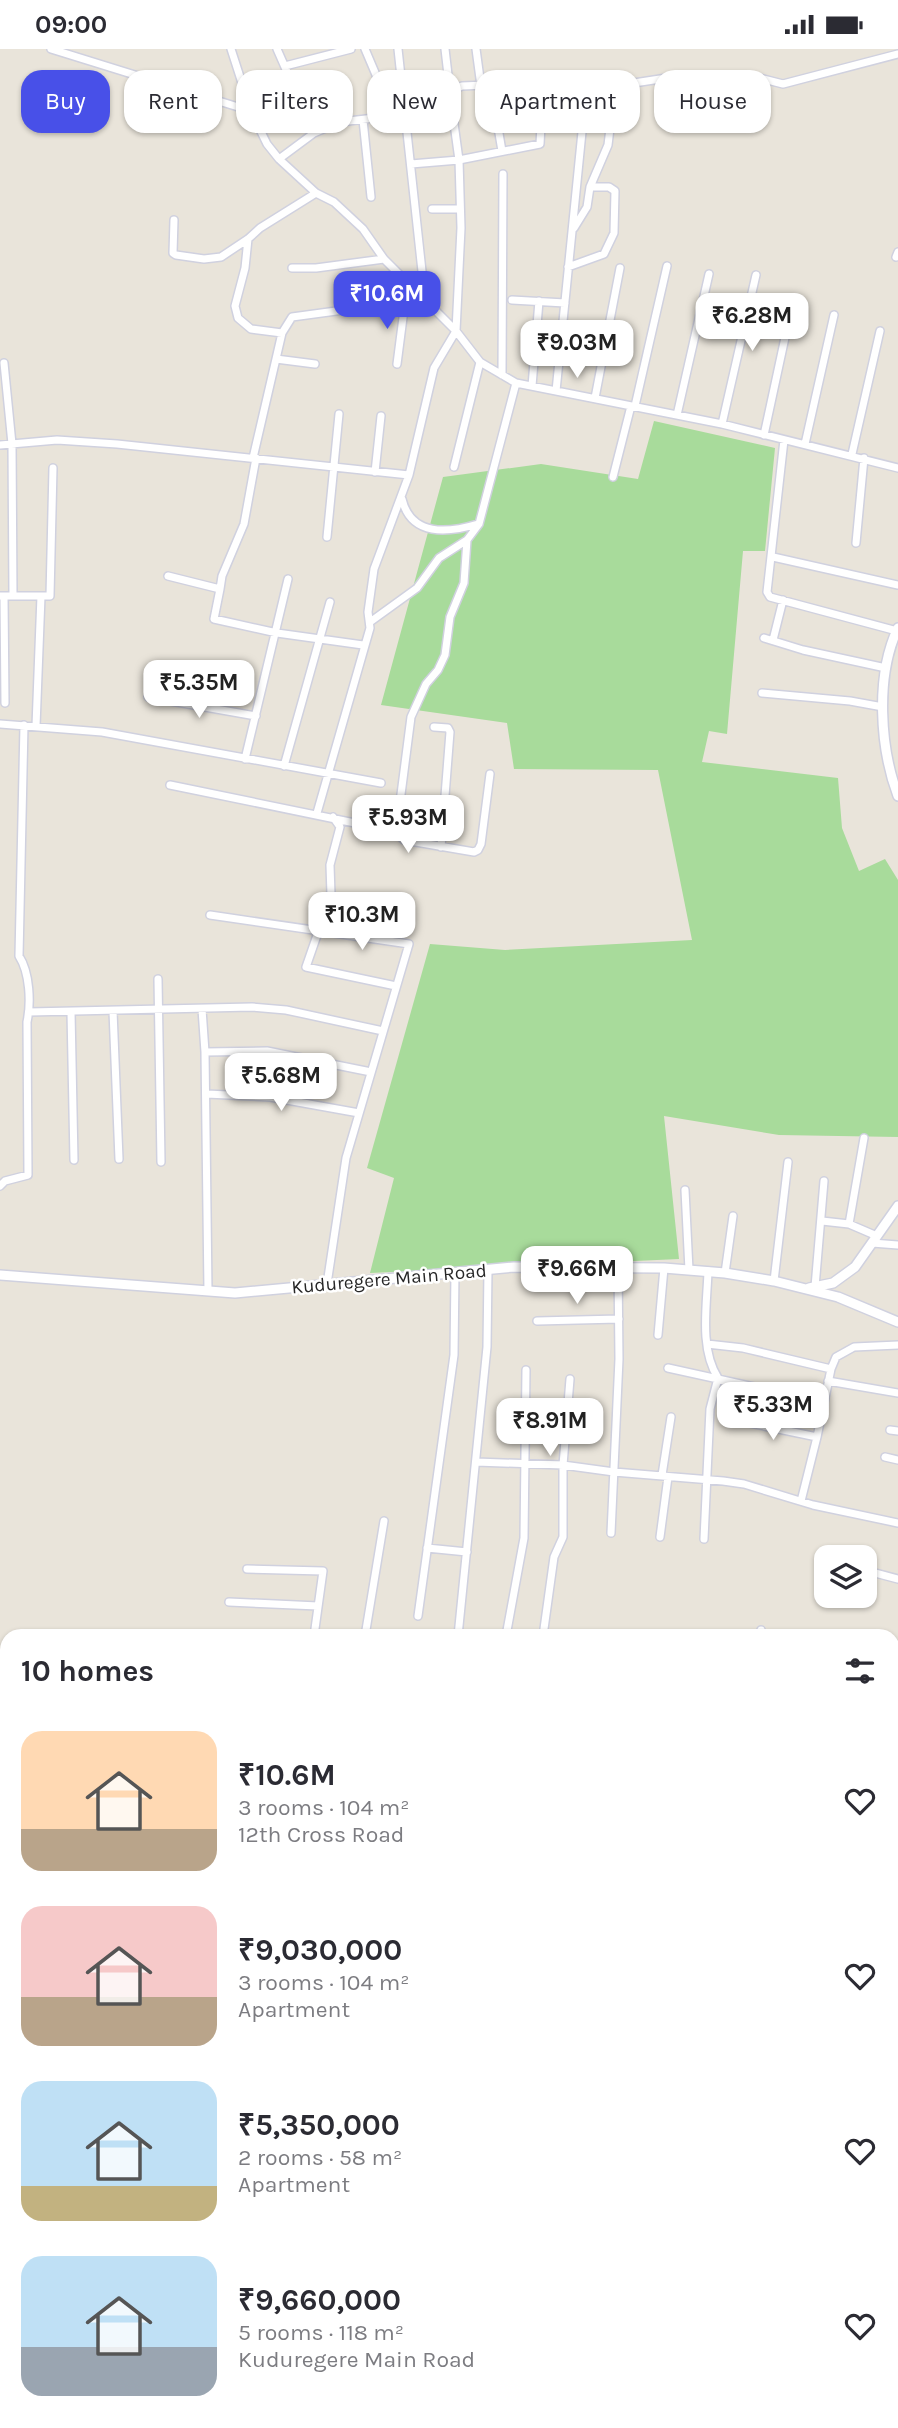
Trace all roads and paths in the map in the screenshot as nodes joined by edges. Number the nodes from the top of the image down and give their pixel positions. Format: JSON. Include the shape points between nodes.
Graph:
{"nodes":[{"id":1,"x":51,"y":49,"type":"edge"},
{"id":2,"x":231,"y":49,"type":"edge"},
{"id":3,"x":277,"y":49,"type":"edge"},
{"id":4,"x":351,"y":49,"type":"edge"},
{"id":5,"x":365,"y":49,"type":"edge"},
{"id":6,"x":398,"y":49,"type":"edge"},
{"id":7,"x":445,"y":49,"type":"edge"},
{"id":8,"x":476,"y":49,"type":"edge"},
{"id":9,"x":898,"y":54,"type":"edge"},
{"id":10,"x":285,"y":66,"type":"junction"},
{"id":11,"x":238,"y":70,"type":"edge"},
{"id":12,"x":287,"y":70,"type":"edge"},
{"id":13,"x":374,"y":70,"type":"edge"},
{"id":14,"x":400,"y":70,"type":"edge"},
{"id":15,"x":448,"y":70,"type":"edge"},
{"id":16,"x":479,"y":70,"type":"edge"},
{"id":17,"x":640,"y":82,"type":"edge"},
{"id":18,"x":236,"y":106,"type":"edge"},
{"id":19,"x":367,"y":119,"type":"edge"},
{"id":20,"x":363,"y":120,"type":"junction"},
{"id":21,"x":353,"y":121,"type":"edge"},
{"id":22,"x":262,"y":133,"type":"edge"},
{"id":23,"x":314,"y":133,"type":"edge"},
{"id":24,"x":407,"y":133,"type":"edge"},
{"id":25,"x":455,"y":133,"type":"edge"},
{"id":26,"x":499,"y":133,"type":"edge"},
{"id":27,"x":541,"y":133,"type":"edge"},
{"id":28,"x":582,"y":133,"type":"edge"},
{"id":29,"x":610,"y":133,"type":"edge"},
{"id":30,"x":502,"y":151,"type":"junction"},
{"id":31,"x":279,"y":159,"type":"junction"},
{"id":32,"x":459,"y":160,"type":"junction"},
{"id":33,"x":411,"y":164,"type":"junction"},
{"id":34,"x":503,"y":174,"type":"dead end"},
{"id":35,"x":590,"y":187,"type":"junction"},
{"id":36,"x":316,"y":193,"type":"junction"},
{"id":37,"x":371,"y":197,"type":"dead end"},
{"id":38,"x":432,"y":209,"type":"dead end"},
{"id":39,"x":460,"y":209,"type":"junction"},
{"id":40,"x":174,"y":220,"type":"dead end"},
{"id":41,"x":572,"y":232,"type":"junction"},
{"id":42,"x":248,"y":239,"type":"junction"},
{"id":43,"x":384,"y":259,"type":"junction"},
{"id":44,"x":667,"y":266,"type":"dead end"},
{"id":45,"x":568,"y":267,"type":"junction"},
{"id":46,"x":292,"y":268,"type":"dead end"},
{"id":47,"x":620,"y":268,"type":"dead end"},
{"id":48,"x":709,"y":274,"type":"dead end"},
{"id":49,"x":755,"y":275,"type":"dead end"},
{"id":50,"x":425,"y":299,"type":"junction"},
{"id":51,"x":512,"y":300,"type":"dead end"},
{"id":52,"x":539,"y":301,"type":"junction"},
{"id":53,"x":405,"y":302,"type":"junction"},
{"id":54,"x":565,"y":303,"type":"junction"},
{"id":55,"x":834,"y":315,"type":"dead end"},
{"id":56,"x":789,"y":319,"type":"dead end"},
{"id":57,"x":456,"y":331,"type":"junction"},
{"id":58,"x":880,"y":331,"type":"dead end"},
{"id":59,"x":282,"y":333,"type":"junction"},
{"id":60,"x":276,"y":359,"type":"junction"},
{"id":61,"x":480,"y":362,"type":"junction"},
{"id":62,"x":4,"y":363,"type":"dead end"},
{"id":63,"x":315,"y":364,"type":"dead end"},
{"id":64,"x":397,"y":364,"type":"dead end"},
{"id":65,"x":502,"y":375,"type":"junction"},
{"id":66,"x":516,"y":383,"type":"junction"},
{"id":67,"x":532,"y":386,"type":"junction"},
{"id":68,"x":556,"y":391,"type":"junction"},
{"id":69,"x":594,"y":398,"type":"junction"},
{"id":70,"x":633,"y":406,"type":"junction"},
{"id":71,"x":339,"y":414,"type":"dead end"},
{"id":72,"x":677,"y":415,"type":"junction"},
{"id":73,"x":381,"y":416,"type":"dead end"},
{"id":74,"x":722,"y":424,"type":"junction"},
{"id":75,"x":764,"y":435,"type":"junction"},
{"id":76,"x":784,"y":440,"type":"junction"},
{"id":77,"x":12,"y":444,"type":"junction"},
{"id":78,"x":0,"y":445,"type":"edge"},
{"id":79,"x":805,"y":445,"type":"junction"},
{"id":80,"x":852,"y":454,"type":"junction"},
{"id":81,"x":254,"y":458,"type":"junction"},
{"id":82,"x":864,"y":458,"type":"junction"},
{"id":83,"x":454,"y":467,"type":"dead end"},
{"id":84,"x":53,"y":468,"type":"dead end"},
{"id":85,"x":334,"y":468,"type":"junction"},
{"id":86,"x":898,"y":468,"type":"edge"},
{"id":87,"x":374,"y":472,"type":"junction"},
{"id":88,"x":408,"y":475,"type":"junction"},
{"id":89,"x":613,"y":477,"type":"dead end"},
{"id":90,"x":402,"y":498,"type":"junction"},
{"id":91,"x":479,"y":524,"type":"junction"},
{"id":92,"x":327,"y":537,"type":"dead end"},
{"id":93,"x":467,"y":540,"type":"junction"},
{"id":94,"x":856,"y":543,"type":"dead end"},
{"id":95,"x":773,"y":557,"type":"junction"},
{"id":96,"x":168,"y":576,"type":"dead end"},
{"id":97,"x":288,"y":579,"type":"dead end"},
{"id":98,"x":898,"y":585,"type":"edge"},
{"id":99,"x":220,"y":589,"type":"junction"},
{"id":100,"x":2,"y":596,"type":"edge"},
{"id":101,"x":13,"y":596,"type":"junction"},
{"id":102,"x":41,"y":596,"type":"junction"},
{"id":103,"x":783,"y":600,"type":"junction"},
{"id":104,"x":330,"y":602,"type":"dead end"},
{"id":105,"x":370,"y":622,"type":"junction"},
{"id":106,"x":897,"y":630,"type":"edge"},
{"id":107,"x":277,"y":633,"type":"junction"},
{"id":108,"x":764,"y":638,"type":"dead end"},
{"id":109,"x":319,"y":639,"type":"junction"},
{"id":110,"x":773,"y":641,"type":"junction"},
{"id":111,"x":363,"y":645,"type":"junction"},
{"id":112,"x":886,"y":668,"type":"junction"},
{"id":113,"x":762,"y":692,"type":"dead end"},
{"id":114,"x":148,"y":697,"type":"dead end"},
{"id":115,"x":5,"y":702,"type":"dead end"},
{"id":116,"x":883,"y":708,"type":"junction"},
{"id":117,"x":256,"y":716,"type":"junction"},
{"id":118,"x":0,"y":724,"type":"edge"},
{"id":119,"x":24,"y":725,"type":"junction"},
{"id":120,"x":36,"y":726,"type":"junction"},
{"id":121,"x":434,"y":727,"type":"dead end"},
{"id":122,"x":244,"y":759,"type":"junction"},
{"id":123,"x":284,"y":766,"type":"junction"},
{"id":124,"x":489,"y":773,"type":"dead end"},
{"id":125,"x":327,"y":774,"type":"junction"},
{"id":126,"x":381,"y":783,"type":"dead end"},
{"id":127,"x":170,"y":785,"type":"dead end"},
{"id":128,"x":898,"y":796,"type":"edge"},
{"id":129,"x":317,"y":813,"type":"junction"},
{"id":130,"x":332,"y":817,"type":"junction"},
{"id":131,"x":396,"y":833,"type":"junction"},
{"id":132,"x":441,"y":847,"type":"junction"},
{"id":133,"x":210,"y":915,"type":"dead end"},
{"id":134,"x":320,"y":931,"type":"junction"},
{"id":135,"x":158,"y":979,"type":"dead end"},
{"id":136,"x":396,"y":986,"type":"junction"},
{"id":137,"x":202,"y":1009,"type":"junction"},
{"id":138,"x":158,"y":1010,"type":"junction"},
{"id":139,"x":113,"y":1011,"type":"junction"},
{"id":140,"x":29,"y":1012,"type":"junction"},
{"id":141,"x":71,"y":1012,"type":"junction"},
{"id":142,"x":383,"y":1031,"type":"junction"},
{"id":143,"x":205,"y":1052,"type":"junction"},
{"id":144,"x":372,"y":1072,"type":"junction"},
{"id":145,"x":206,"y":1094,"type":"junction"},
{"id":146,"x":359,"y":1113,"type":"junction"},
{"id":147,"x":864,"y":1138,"type":"dead end"},
{"id":148,"x":119,"y":1159,"type":"dead end"},
{"id":149,"x":74,"y":1160,"type":"dead end"},
{"id":150,"x":160,"y":1162,"type":"dead end"},
{"id":151,"x":788,"y":1163,"type":"dead end"},
{"id":152,"x":824,"y":1181,"type":"dead end"},
{"id":153,"x":0,"y":1186,"type":"edge"},
{"id":154,"x":685,"y":1190,"type":"dead end"},
{"id":155,"x":897,"y":1209,"type":"edge"},
{"id":156,"x":733,"y":1216,"type":"dead end"},
{"id":157,"x":822,"y":1221,"type":"junction"},
{"id":158,"x":849,"y":1224,"type":"junction"},
{"id":159,"x":875,"y":1239,"type":"junction"},
{"id":160,"x":898,"y":1245,"type":"edge"},
{"id":161,"x":618,"y":1267,"type":"junction"},
{"id":162,"x":664,"y":1268,"type":"junction"},
{"id":163,"x":488,"y":1270,"type":"junction"},
{"id":164,"x":689,"y":1270,"type":"junction"},
{"id":165,"x":455,"y":1272,"type":"junction"},
{"id":166,"x":708,"y":1272,"type":"junction"},
{"id":167,"x":725,"y":1273,"type":"junction"},
{"id":168,"x":0,"y":1275,"type":"edge"},
{"id":169,"x":774,"y":1281,"type":"junction"},
{"id":170,"x":327,"y":1284,"type":"junction"},
{"id":171,"x":811,"y":1288,"type":"junction"},
{"id":172,"x":208,"y":1291,"type":"junction"},
{"id":173,"x":619,"y":1319,"type":"junction"},
{"id":174,"x":537,"y":1321,"type":"dead end"},
{"id":175,"x":898,"y":1322,"type":"edge"},
{"id":176,"x":658,"y":1335,"type":"dead end"},
{"id":177,"x":707,"y":1343,"type":"junction"},
{"id":178,"x":898,"y":1345,"type":"edge"},
{"id":179,"x":668,"y":1368,"type":"dead end"},
{"id":180,"x":831,"y":1369,"type":"junction"},
{"id":181,"x":526,"y":1370,"type":"dead end"},
{"id":182,"x":718,"y":1378,"type":"junction"},
{"id":183,"x":570,"y":1379,"type":"dead end"},
{"id":184,"x":828,"y":1381,"type":"junction"},
{"id":185,"x":898,"y":1393,"type":"edge"},
{"id":186,"x":823,"y":1402,"type":"junction"},
{"id":187,"x":671,"y":1417,"type":"dead end"},
{"id":188,"x":735,"y":1420,"type":"dead end"},
{"id":189,"x":817,"y":1437,"type":"junction"},
{"id":190,"x":886,"y":1457,"type":"dead end"},
{"id":191,"x":898,"y":1460,"type":"edge"},
{"id":192,"x":476,"y":1462,"type":"junction"},
{"id":193,"x":524,"y":1465,"type":"junction"},
{"id":194,"x":563,"y":1465,"type":"junction"},
{"id":195,"x":614,"y":1472,"type":"junction"},
{"id":196,"x":665,"y":1476,"type":"junction"},
{"id":197,"x":705,"y":1478,"type":"junction"},
{"id":198,"x":801,"y":1501,"type":"junction"},
{"id":199,"x":384,"y":1521,"type":"dead end"},
{"id":200,"x":898,"y":1523,"type":"edge"},
{"id":201,"x":611,"y":1533,"type":"dead end"},
{"id":202,"x":660,"y":1537,"type":"dead end"},
{"id":203,"x":704,"y":1539,"type":"dead end"},
{"id":204,"x":427,"y":1548,"type":"junction"},
{"id":205,"x":467,"y":1552,"type":"junction"},
{"id":206,"x":247,"y":1569,"type":"dead end"},
{"id":207,"x":877,"y":1573,"type":"edge"},
{"id":208,"x":898,"y":1579,"type":"edge"},
{"id":209,"x":229,"y":1602,"type":"dead end"},
{"id":210,"x":318,"y":1606,"type":"junction"},
{"id":211,"x":418,"y":1616,"type":"dead end"},
{"id":212,"x":315,"y":1629,"type":"edge"},
{"id":213,"x":366,"y":1629,"type":"edge"},
{"id":214,"x":459,"y":1629,"type":"edge"},
{"id":215,"x":507,"y":1629,"type":"edge"},
{"id":216,"x":544,"y":1629,"type":"edge"}],
"edges":[{"from":1,"to":18,"type":"street"},
{"from":2,"to":11,"type":"street"},
{"from":3,"to":10,"type":"street"},
{"from":4,"to":10,"type":"street"},
{"from":5,"to":13,"type":"street"},
{"from":6,"to":14,"type":"street"},
{"from":7,"to":15,"type":"street"},
{"from":8,"to":16,"type":"street"},
{"from":9,"to":17,"type":"street","via":[[783,84],[752,76],[686,75]]},
{"from":10,"to":12,"type":"street"},
{"from":19,"to":20,"type":"street"},
{"from":20,"to":21,"type":"street"},
{"from":20,"to":37,"type":"street"},
{"from":22,"to":31,"type":"street"},
{"from":23,"to":31,"type":"street"},
{"from":24,"to":33,"type":"street"},
{"from":25,"to":32,"type":"street"},
{"from":26,"to":30,"type":"street"},
{"from":27,"to":30,"type":"street","via":[[540,143]]},
{"from":28,"to":41,"type":"street"},
{"from":29,"to":35,"type":"street"},
{"from":30,"to":32,"type":"street"},
{"from":31,"to":36,"type":"street"},
{"from":32,"to":33,"type":"street"},
{"from":32,"to":39,"type":"street"},
{"from":33,"to":50,"type":"street"},
{"from":34,"to":65,"type":"street"},
{"from":35,"to":41,"type":"street","via":[[587,207]]},
{"from":35,"to":45,"type":"street","via":[[615,191],[614,233],[604,254]]},
{"from":36,"to":42,"type":"street"},
{"from":36,"to":43,"type":"street","via":[[334,202],[363,229]]},
{"from":38,"to":39,"type":"street"},
{"from":39,"to":57,"type":"street"},
{"from":40,"to":42,"type":"street","via":[[172,247],[176,255],[215,259]]},
{"from":41,"to":45,"type":"street"},
{"from":42,"to":59,"type":"street","via":[[235,306],[238,318],[251,328]]},
{"from":43,"to":46,"type":"street"},
{"from":43,"to":50,"type":"street"},
{"from":44,"to":70,"type":"street"},
{"from":45,"to":54,"type":"street"},
{"from":47,"to":69,"type":"street"},
{"from":48,"to":72,"type":"street"},
{"from":49,"to":74,"type":"street"},
{"from":50,"to":53,"type":"street"},
{"from":50,"to":57,"type":"street"},
{"from":51,"to":52,"type":"street"},
{"from":52,"to":54,"type":"street"},
{"from":52,"to":67,"type":"street"},
{"from":53,"to":59,"type":"street","via":[[292,317]]},
{"from":53,"to":64,"type":"street"},
{"from":54,"to":68,"type":"street"},
{"from":55,"to":79,"type":"street"},
{"from":56,"to":75,"type":"street"},
{"from":57,"to":61,"type":"street"},
{"from":57,"to":88,"type":"street","via":[[434,368]]},
{"from":58,"to":80,"type":"street"},
{"from":59,"to":60,"type":"street"},
{"from":60,"to":63,"type":"street"},
{"from":60,"to":81,"type":"street"},
{"from":61,"to":65,"type":"street"},
{"from":61,"to":83,"type":"street"},
{"from":62,"to":77,"type":"street"},
{"from":65,"to":66,"type":"street"},
{"from":66,"to":67,"type":"street"},
{"from":66,"to":91,"type":"street"},
{"from":67,"to":68,"type":"street"},
{"from":68,"to":69,"type":"street"},
{"from":69,"to":70,"type":"street"},
{"from":70,"to":72,"type":"street"},
{"from":70,"to":89,"type":"street"},
{"from":71,"to":85,"type":"street"},
{"from":72,"to":74,"type":"street"},
{"from":73,"to":87,"type":"street"},
{"from":74,"to":75,"type":"street"},
{"from":75,"to":76,"type":"street"},
{"from":76,"to":79,"type":"street"},
{"from":76,"to":95,"type":"street"},
{"from":77,"to":78,"type":"street"},
{"from":77,"to":81,"type":"street","via":[[57,440]]},
{"from":77,"to":101,"type":"street"},
{"from":79,"to":80,"type":"street"},
{"from":80,"to":82,"type":"street"},
{"from":81,"to":85,"type":"street"},
{"from":81,"to":99,"type":"street","via":[[244,524]]},
{"from":82,"to":86,"type":"street"},
{"from":82,"to":94,"type":"street"},
{"from":84,"to":102,"type":"street","via":[[50,596]]},
{"from":85,"to":87,"type":"street"},
{"from":85,"to":92,"type":"street"},
{"from":87,"to":88,"type":"street"},
{"from":88,"to":90,"type":"street"},
{"from":90,"to":91,"type":"street","via":[[407,514],[425,528],[449,530]]},
{"from":90,"to":105,"type":"street","via":[[374,569]]},
{"from":91,"to":93,"type":"street"},
{"from":93,"to":105,"type":"street","via":[[439,558],[417,588]]},
{"from":93,"to":131,"type":"street","via":[[464,583],[448,624],[445,655],[411,717]]},
{"from":95,"to":98,"type":"street"},
{"from":95,"to":103,"type":"street","via":[[767,592]]},
{"from":96,"to":99,"type":"street"},
{"from":97,"to":107,"type":"street"},
{"from":99,"to":107,"type":"street","via":[[214,619]]},
{"from":100,"to":101,"type":"street"},
{"from":100,"to":115,"type":"street"},
{"from":101,"to":102,"type":"street"},
{"from":102,"to":120,"type":"street"},
{"from":103,"to":106,"type":"street"},
{"from":103,"to":110,"type":"street"},
{"from":104,"to":109,"type":"street"},
{"from":105,"to":111,"type":"street"},
{"from":106,"to":112,"type":"street"},
{"from":107,"to":109,"type":"street"},
{"from":107,"to":117,"type":"street"},
{"from":108,"to":110,"type":"street"},
{"from":109,"to":111,"type":"street"},
{"from":109,"to":123,"type":"street"},
{"from":110,"to":112,"type":"street"},
{"from":111,"to":125,"type":"street"},
{"from":112,"to":116,"type":"street"},
{"from":113,"to":116,"type":"street"},
{"from":114,"to":117,"type":"street"},
{"from":116,"to":128,"type":"street","via":[[890,774]]},
{"from":117,"to":122,"type":"street"},
{"from":118,"to":119,"type":"street"},
{"from":119,"to":120,"type":"street"},
{"from":119,"to":140,"type":"street","via":[[19,956],[25,966]]},
{"from":120,"to":122,"type":"street","via":[[102,732]]},
{"from":121,"to":132,"type":"street","via":[[450,732]]},
{"from":122,"to":123,"type":"street"},
{"from":123,"to":125,"type":"street"},
{"from":124,"to":132,"type":"street","via":[[480,848],[474,852]]},
{"from":125,"to":126,"type":"street"},
{"from":125,"to":129,"type":"street"},
{"from":127,"to":129,"type":"street"},
{"from":129,"to":130,"type":"street"},
{"from":130,"to":131,"type":"street","via":[[390,827]]},
{"from":130,"to":134,"type":"street","via":[[340,827],[330,865],[331,895]]},
{"from":131,"to":132,"type":"street","via":[[404,840]]},
{"from":133,"to":134,"type":"street"},
{"from":134,"to":136,"type":"street","via":[[306,967]]},
{"from":134,"to":136,"type":"street","via":[[409,944]]},
{"from":135,"to":138,"type":"street"},
{"from":136,"to":142,"type":"street"},
{"from":137,"to":138,"type":"street"},
{"from":137,"to":142,"type":"street","via":[[286,1010]]},
{"from":137,"to":143,"type":"street"},
{"from":138,"to":139,"type":"street"},
{"from":138,"to":150,"type":"street"},
{"from":139,"to":141,"type":"street"},
{"from":139,"to":148,"type":"street"},
{"from":140,"to":141,"type":"street"},
{"from":140,"to":153,"type":"street","via":[[28,1175]]},
{"from":141,"to":149,"type":"street"},
{"from":142,"to":144,"type":"street"},
{"from":143,"to":144,"type":"street","via":[[267,1051]]},
{"from":143,"to":145,"type":"street"},
{"from":144,"to":146,"type":"street"},
{"from":145,"to":146,"type":"street","via":[[270,1097]]},
{"from":145,"to":172,"type":"street"},
{"from":146,"to":170,"type":"street","via":[[346,1158]]},
{"from":147,"to":158,"type":"street"},
{"from":151,"to":169,"type":"street"},
{"from":152,"to":157,"type":"street"},
{"from":154,"to":164,"type":"street"},
{"from":155,"to":159,"type":"street"},
{"from":156,"to":167,"type":"street"},
{"from":157,"to":158,"type":"street"},
{"from":157,"to":171,"type":"street"},
{"from":158,"to":159,"type":"street"},
{"from":159,"to":160,"type":"street"},
{"from":159,"to":171,"type":"street","via":[[855,1266],[833,1283]]},
{"from":161,"to":162,"type":"street","name":"Kuduregere Main Road"},
{"from":161,"to":163,"type":"street","name":"Kuduregere Main Road"},
{"from":161,"to":173,"type":"street"},
{"from":162,"to":164,"type":"street","name":"Kuduregere Main Road"},
{"from":162,"to":176,"type":"street"},
{"from":163,"to":165,"type":"street","name":"Kuduregere Main Road"},
{"from":163,"to":192,"type":"street","via":[[487,1347]]},
{"from":164,"to":166,"type":"street","name":"Kuduregere Main Road"},
{"from":165,"to":170,"type":"street","name":"Kuduregere Main Road"},
{"from":165,"to":204,"type":"street","via":[[454,1355]]},
{"from":166,"to":167,"type":"street","name":"Kuduregere Main Road"},
{"from":166,"to":177,"type":"street"},
{"from":167,"to":169,"type":"street","name":"Kuduregere Main Road"},
{"from":168,"to":172,"type":"street","name":"Kuduregere Main Road"},
{"from":169,"to":171,"type":"street","name":"Kuduregere Main Road"},
{"from":170,"to":172,"type":"street","name":"Kuduregere Main Road","via":[[235,1293]]},
{"from":171,"to":175,"type":"street","name":"Kuduregere Main Road"},
{"from":173,"to":174,"type":"street"},
{"from":173,"to":195,"type":"street"},
{"from":177,"to":180,"type":"street"},
{"from":177,"to":182,"type":"street"},
{"from":178,"to":180,"type":"street","via":[[854,1347],[836,1357]]},
{"from":179,"to":182,"type":"street"},
{"from":180,"to":184,"type":"street"},
{"from":181,"to":193,"type":"street"},
{"from":182,"to":186,"type":"street"},
{"from":182,"to":197,"type":"street","via":[[710,1409]]},
{"from":183,"to":194,"type":"street"},
{"from":184,"to":185,"type":"street"},
{"from":184,"to":186,"type":"street"},
{"from":186,"to":189,"type":"street"},
{"from":187,"to":196,"type":"street"},
{"from":188,"to":189,"type":"street"},
{"from":189,"to":198,"type":"street"},
{"from":190,"to":191,"type":"street"},
{"from":192,"to":193,"type":"street"},
{"from":192,"to":205,"type":"street"},
{"from":193,"to":194,"type":"street"},
{"from":193,"to":215,"type":"street","via":[[524,1538]]},
{"from":194,"to":195,"type":"street"},
{"from":194,"to":216,"type":"street","via":[[563,1538],[554,1557]]},
{"from":195,"to":196,"type":"street"},
{"from":195,"to":201,"type":"street"},
{"from":196,"to":197,"type":"street"},
{"from":196,"to":202,"type":"street"},
{"from":197,"to":198,"type":"street"},
{"from":197,"to":203,"type":"street"},
{"from":198,"to":200,"type":"street"},
{"from":199,"to":213,"type":"street"},
{"from":204,"to":205,"type":"street"},
{"from":204,"to":211,"type":"street"},
{"from":205,"to":214,"type":"street"},
{"from":206,"to":210,"type":"street","via":[[323,1570]]},
{"from":207,"to":208,"type":"street"},
{"from":209,"to":210,"type":"street"},
{"from":210,"to":212,"type":"street"}]}
